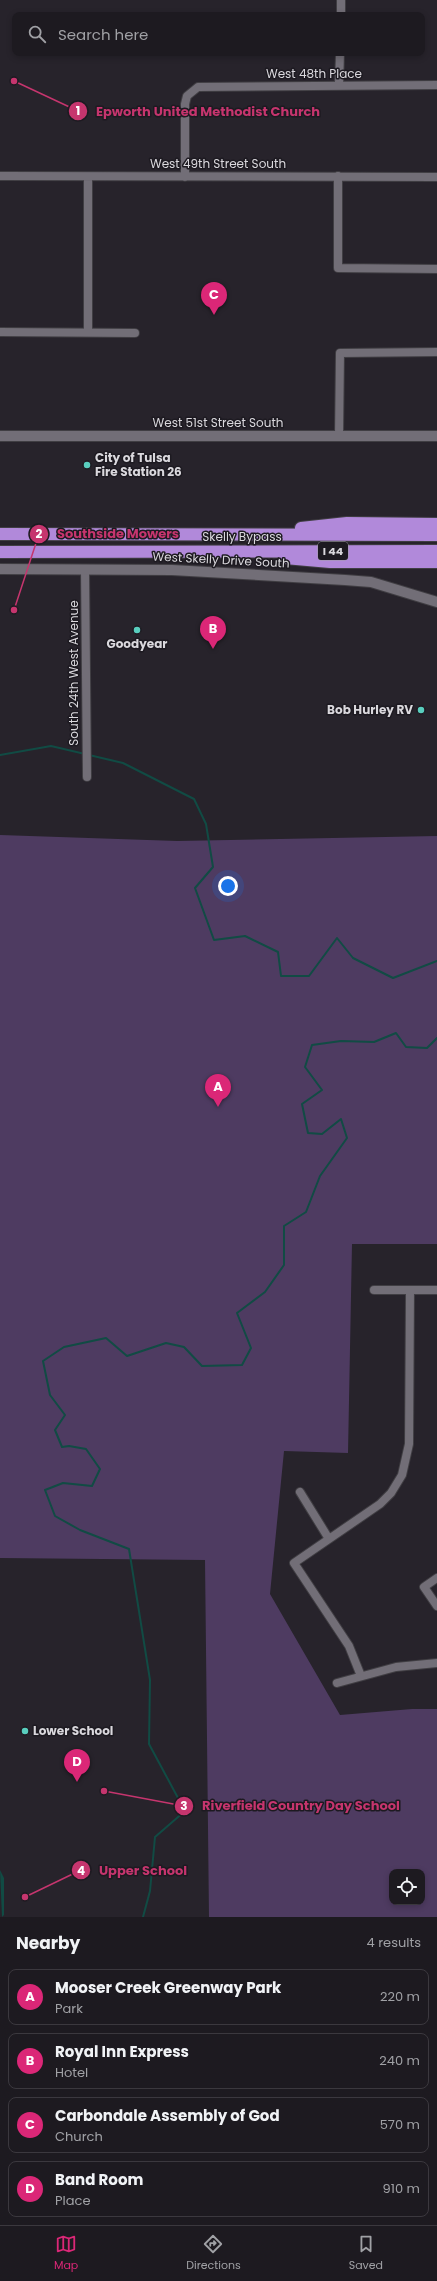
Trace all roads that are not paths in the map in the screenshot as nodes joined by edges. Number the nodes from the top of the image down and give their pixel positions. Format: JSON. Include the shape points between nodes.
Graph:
{"nodes":[{"id":1,"x":341,"y":0,"type":"edge"},
{"id":2,"x":341,"y":12,"type":"edge"},
{"id":3,"x":340,"y":56,"type":"edge"},
{"id":4,"x":437,"y":85,"type":"edge"},
{"id":5,"x":339,"y":86,"type":"junction"},
{"id":6,"x":0,"y":176,"type":"edge"},
{"id":7,"x":184,"y":176,"type":"junction"},
{"id":8,"x":338,"y":176,"type":"junction"},
{"id":9,"x":88,"y":177,"type":"junction"},
{"id":10,"x":437,"y":177,"type":"edge"},
{"id":11,"x":437,"y":269,"type":"edge"},
{"id":12,"x":0,"y":332,"type":"edge"},
{"id":13,"x":88,"y":332,"type":"junction"},
{"id":14,"x":135,"y":333,"type":"dead end"},
{"id":15,"x":437,"y":352,"type":"edge"},
{"id":16,"x":0,"y":436,"type":"edge"},
{"id":17,"x":339,"y":436,"type":"junction"},
{"id":18,"x":437,"y":436,"type":"edge"},
{"id":19,"x":437,"y":524,"type":"edge"},
{"id":20,"x":0,"y":534,"type":"edge"},
{"id":21,"x":228,"y":535,"type":"junction"},
{"id":22,"x":437,"y":535,"type":"edge"},
{"id":23,"x":228,"y":551,"type":"junction"},
{"id":24,"x":437,"y":551,"type":"edge"},
{"id":25,"x":0,"y":552,"type":"edge"},
{"id":26,"x":437,"y":562,"type":"edge"},
{"id":27,"x":0,"y":569,"type":"edge"},
{"id":28,"x":85,"y":569,"type":"junction"},
{"id":29,"x":437,"y":602,"type":"edge"},
{"id":30,"x":87,"y":777,"type":"dead end"},
{"id":31,"x":374,"y":1290,"type":"dead end"},
{"id":32,"x":410,"y":1290,"type":"junction"},
{"id":33,"x":437,"y":1290,"type":"edge"},
{"id":34,"x":300,"y":1492,"type":"dead end"},
{"id":35,"x":329,"y":1539,"type":"junction"},
{"id":36,"x":437,"y":1578,"type":"edge"},
{"id":37,"x":437,"y":1606,"type":"edge"},
{"id":38,"x":437,"y":1662,"type":"edge"},
{"id":39,"x":361,"y":1676,"type":"junction"},
{"id":40,"x":337,"y":1683,"type":"dead end"}],
"edges":[{"from":1,"to":2,"type":"street"},
{"from":3,"to":5,"type":"street"},
{"from":4,"to":5,"type":"street","name":"West 48th Place"},
{"from":5,"to":7,"type":"street","name":"West 48th Place","via":[[205,86],[192,90],[185,104]]},
{"from":6,"to":9,"type":"street","name":"West 49th Street South"},
{"from":7,"to":8,"type":"street","name":"West 49th Street South"},
{"from":7,"to":9,"type":"street","name":"West 49th Street South"},
{"from":8,"to":10,"type":"street","name":"West 49th Street South"},
{"from":8,"to":11,"type":"street","via":[[338,268]]},
{"from":9,"to":13,"type":"street"},
{"from":12,"to":13,"type":"street"},
{"from":13,"to":14,"type":"street"},
{"from":15,"to":17,"type":"street","via":[[340,352]]},
{"from":16,"to":17,"type":"street","name":"West 51st Street South"},
{"from":17,"to":18,"type":"street","name":"West 51st Street South"},
{"from":19,"to":21,"type":"highway","via":[[347,523]]},
{"from":20,"to":21,"type":"highway","name":"Skelly Bypass","number":"I 44"},
{"from":21,"to":22,"type":"highway","name":"Skelly Bypass","number":"I 44"},
{"from":23,"to":24,"type":"highway","name":"Skelly Bypass","number":"I 44"},
{"from":23,"to":25,"type":"highway","name":"Skelly Bypass","number":"I 44"},
{"from":23,"to":26,"type":"highway","via":[[330,562]]},
{"from":27,"to":28,"type":"street","name":"West Skelly Drive South"},
{"from":28,"to":29,"type":"street","name":"West Skelly Drive South","via":[[172,570],[371,582]]},
{"from":28,"to":30,"type":"street","name":"South 24th West Avenue"},
{"from":31,"to":32,"type":"street"},
{"from":32,"to":33,"type":"street"},
{"from":32,"to":35,"type":"street","via":[[410,1432],[405,1467],[386,1499]]},
{"from":34,"to":35,"type":"street"},
{"from":35,"to":39,"type":"street","via":[[294,1563],[349,1646]]},
{"from":36,"to":37,"type":"street","via":[[424,1587]]},
{"from":38,"to":39,"type":"street","via":[[396,1667]]},
{"from":39,"to":40,"type":"street"}]}
